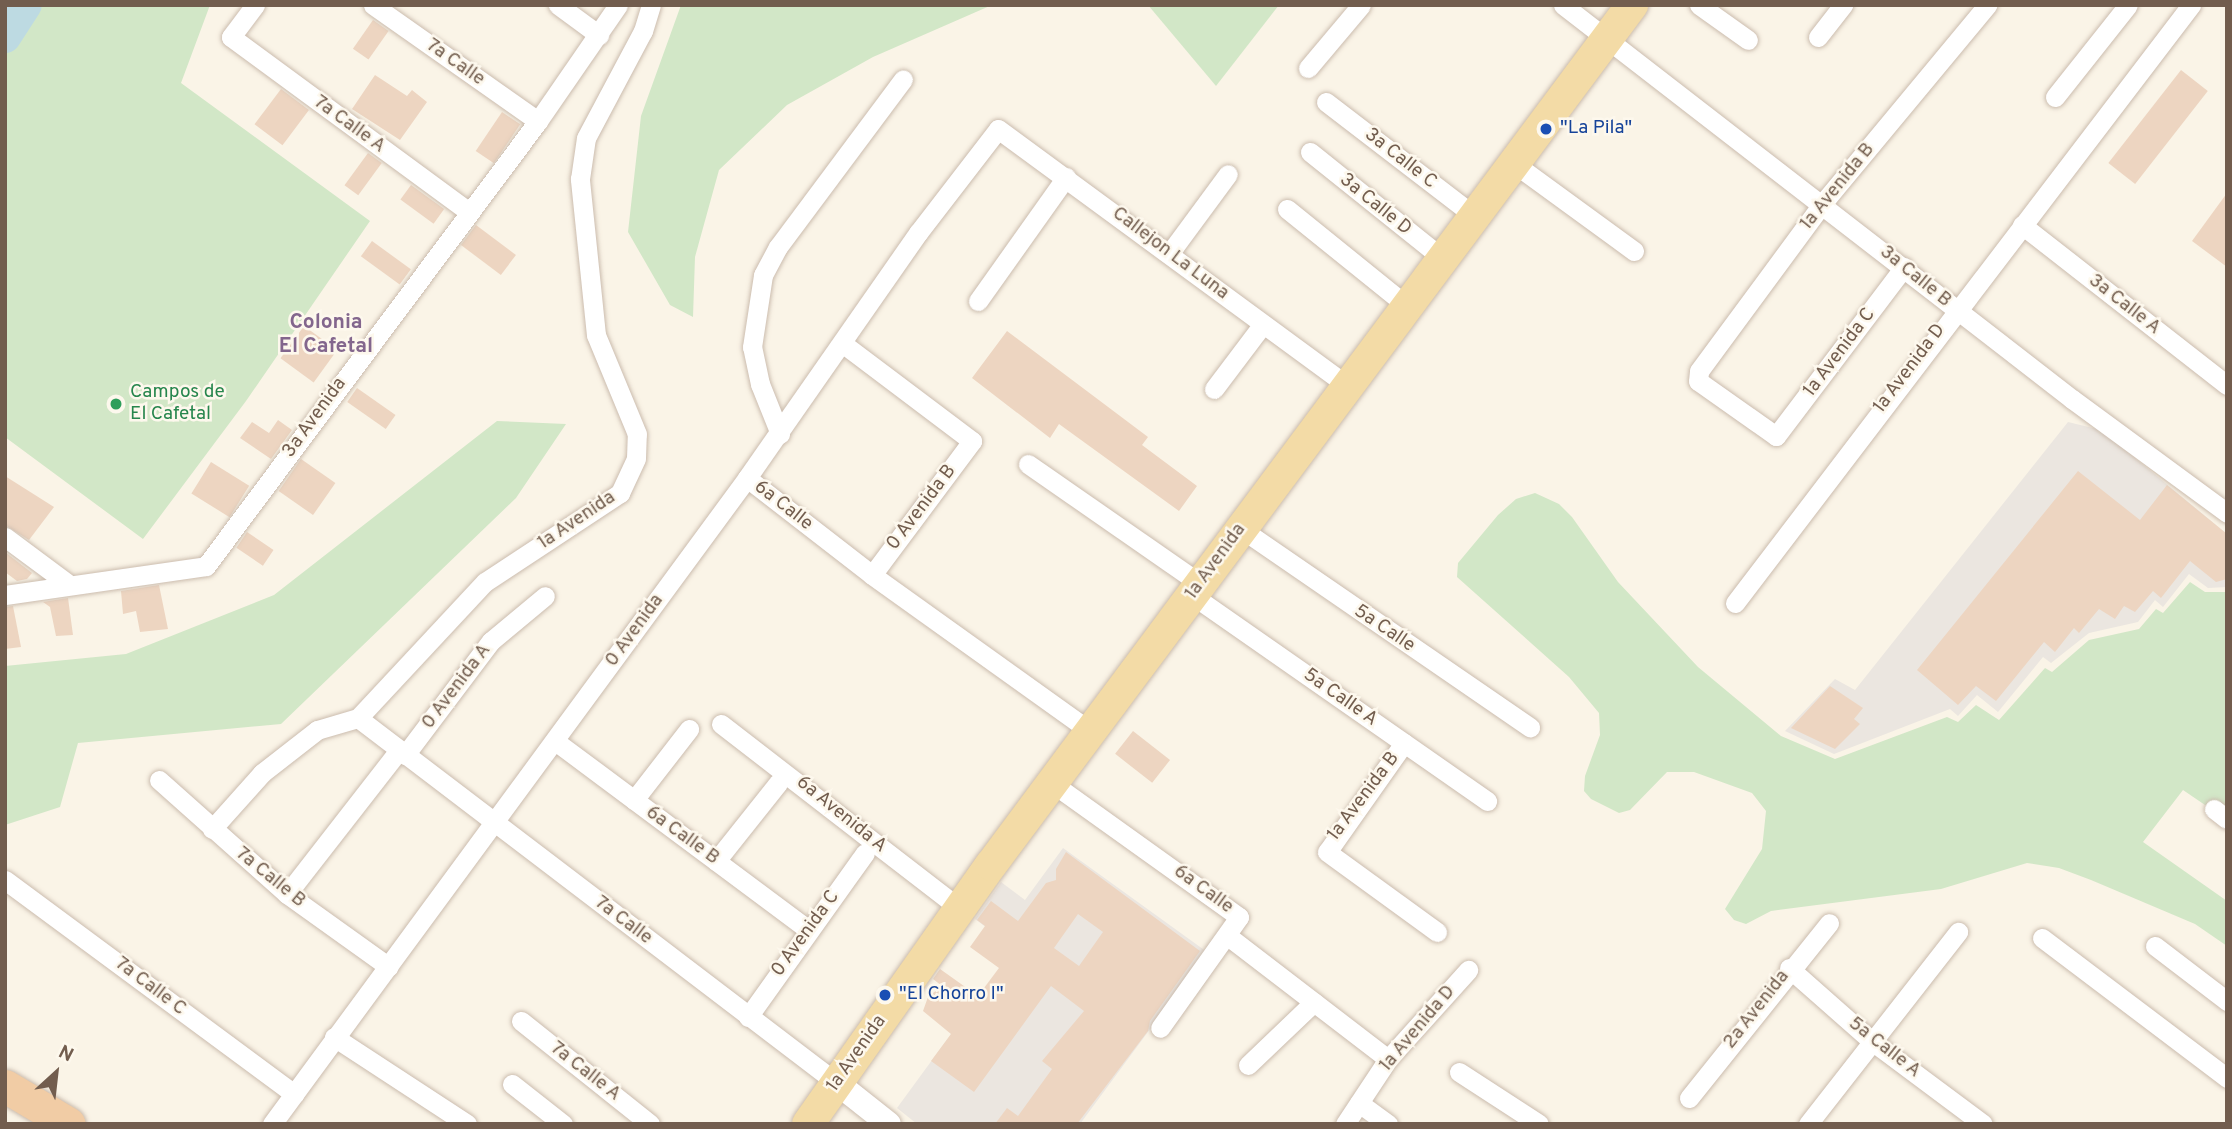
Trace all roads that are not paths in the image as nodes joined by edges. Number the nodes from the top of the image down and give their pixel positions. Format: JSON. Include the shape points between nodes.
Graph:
{"nodes":[{"id":1,"x":255,"y":5,"type":"edge"},
{"id":2,"x":373,"y":5,"type":"edge"},
{"id":3,"x":558,"y":5,"type":"edge"},
{"id":4,"x":618,"y":5,"type":"edge"},
{"id":5,"x":650,"y":5,"type":"edge"},
{"id":6,"x":1361,"y":5,"type":"edge"},
{"id":7,"x":1563,"y":5,"type":"edge"},
{"id":8,"x":1632,"y":5,"type":"edge"},
{"id":9,"x":1699,"y":5,"type":"edge"},
{"id":10,"x":1843,"y":5,"type":"edge"},
{"id":11,"x":1987,"y":5,"type":"edge"},
{"id":12,"x":2128,"y":5,"type":"edge"},
{"id":13,"x":2191,"y":5,"type":"edge"},
{"id":14,"x":599,"y":35,"type":"junction"},
{"id":15,"x":1818,"y":37,"type":"dead end"},
{"id":16,"x":1605,"y":39,"type":"junction"},
{"id":17,"x":1748,"y":40,"type":"dead end"},
{"id":18,"x":1308,"y":68,"type":"dead end"},
{"id":19,"x":903,"y":79,"type":"dead end"},
{"id":20,"x":2055,"y":97,"type":"dead end"},
{"id":21,"x":1326,"y":102,"type":"dead end"},
{"id":22,"x":538,"y":121,"type":"junction"},
{"id":23,"x":992,"y":134,"type":"joint"},
{"id":24,"x":1310,"y":152,"type":"dead end"},
{"id":25,"x":1512,"y":162,"type":"junction"},
{"id":26,"x":1228,"y":174,"type":"dead end"},
{"id":27,"x":1066,"y":177,"type":"junction"},
{"id":28,"x":1822,"y":204,"type":"junction"},
{"id":29,"x":1287,"y":209,"type":"dead end"},
{"id":30,"x":468,"y":211,"type":"junction"},
{"id":31,"x":1473,"y":215,"type":"junction"},
{"id":32,"x":2022,"y":225,"type":"junction"},
{"id":33,"x":1634,"y":251,"type":"dead end"},
{"id":34,"x":1169,"y":254,"type":"junction"},
{"id":35,"x":1441,"y":257,"type":"junction"},
{"id":36,"x":1904,"y":267,"type":"junction"},
{"id":37,"x":978,"y":301,"type":"dead end"},
{"id":38,"x":1406,"y":305,"type":"junction"},
{"id":39,"x":1955,"y":309,"type":"junction"},
{"id":40,"x":1263,"y":324,"type":"junction"},
{"id":41,"x":842,"y":343,"type":"junction"},
{"id":42,"x":2227,"y":385,"type":"edge"},
{"id":43,"x":1348,"y":386,"type":"junction"},
{"id":44,"x":1213,"y":389,"type":"dead end"},
{"id":45,"x":780,"y":434,"type":"junction"},
{"id":46,"x":1774,"y":437,"type":"joint"},
{"id":47,"x":1028,"y":464,"type":"dead end"},
{"id":48,"x":747,"y":478,"type":"junction"},
{"id":49,"x":2227,"y":513,"type":"edge"},
{"id":50,"x":1240,"y":528,"type":"junction"},
{"id":51,"x":5,"y":537,"type":"edge"},
{"id":52,"x":872,"y":575,"type":"junction"},
{"id":53,"x":67,"y":583,"type":"junction"},
{"id":54,"x":1196,"y":589,"type":"junction"},
{"id":55,"x":5,"y":595,"type":"edge"},
{"id":56,"x":545,"y":596,"type":"dead end"},
{"id":57,"x":1735,"y":603,"type":"dead end"},
{"id":58,"x":358,"y":718,"type":"junction"},
{"id":59,"x":721,"y":724,"type":"dead end"},
{"id":60,"x":1530,"y":727,"type":"dead end"},
{"id":61,"x":689,"y":729,"type":"dead end"},
{"id":62,"x":1090,"y":731,"type":"junction"},
{"id":63,"x":555,"y":741,"type":"junction"},
{"id":64,"x":1405,"y":743,"type":"junction"},
{"id":65,"x":402,"y":752,"type":"junction"},
{"id":66,"x":159,"y":780,"type":"dead end"},
{"id":67,"x":778,"y":783,"type":"dead end"},
{"id":68,"x":1052,"y":783,"type":"junction"},
{"id":69,"x":634,"y":800,"type":"junction"},
{"id":70,"x":1488,"y":801,"type":"dead end"},
{"id":71,"x":495,"y":823,"type":"junction"},
{"id":72,"x":212,"y":829,"type":"junction"},
{"id":73,"x":865,"y":853,"type":"dead end"},
{"id":74,"x":716,"y":861,"type":"junction"},
{"id":75,"x":5,"y":880,"type":"edge"},
{"id":76,"x":287,"y":894,"type":"junction"},
{"id":77,"x":959,"y":908,"type":"junction"},
{"id":78,"x":1829,"y":923,"type":"dead end"},
{"id":79,"x":809,"y":930,"type":"junction"},
{"id":80,"x":1437,"y":932,"type":"dead end"},
{"id":81,"x":1958,"y":932,"type":"dead end"},
{"id":82,"x":1228,"y":937,"type":"junction"},
{"id":83,"x":2042,"y":938,"type":"dead end"},
{"id":84,"x":2155,"y":946,"type":"dead end"},
{"id":85,"x":389,"y":967,"type":"junction"},
{"id":86,"x":1789,"y":968,"type":"junction"},
{"id":87,"x":1468,"y":970,"type":"dead end"},
{"id":88,"x":2227,"y":1001,"type":"edge"},
{"id":89,"x":1314,"y":1002,"type":"junction"},
{"id":90,"x":748,"y":1017,"type":"junction"},
{"id":91,"x":520,"y":1021,"type":"dead end"},
{"id":92,"x":1160,"y":1028,"type":"dead end"},
{"id":93,"x":334,"y":1037,"type":"junction"},
{"id":94,"x":1873,"y":1042,"type":"junction"},
{"id":95,"x":1388,"y":1059,"type":"junction"},
{"id":96,"x":1248,"y":1065,"type":"dead end"},
{"id":97,"x":1460,"y":1072,"type":"dead end"},
{"id":98,"x":2227,"y":1078,"type":"edge"},
{"id":99,"x":837,"y":1083,"type":"junction"},
{"id":100,"x":512,"y":1084,"type":"dead end"},
{"id":101,"x":5,"y":1086,"type":"edge"},
{"id":102,"x":294,"y":1094,"type":"junction"},
{"id":103,"x":1689,"y":1098,"type":"dead end"},
{"id":104,"x":1359,"y":1103,"type":"junction"},
{"id":105,"x":5,"y":1111,"type":"edge"},
{"id":106,"x":28,"y":1124,"type":"edge"},
{"id":107,"x":69,"y":1124,"type":"edge"},
{"id":108,"x":272,"y":1124,"type":"edge"},
{"id":109,"x":467,"y":1124,"type":"edge"},
{"id":110,"x":563,"y":1124,"type":"edge"},
{"id":111,"x":650,"y":1124,"type":"edge"},
{"id":112,"x":808,"y":1124,"type":"edge"},
{"id":113,"x":889,"y":1124,"type":"edge"},
{"id":114,"x":1345,"y":1124,"type":"edge"},
{"id":115,"x":1388,"y":1124,"type":"edge"},
{"id":116,"x":1539,"y":1124,"type":"edge"},
{"id":117,"x":1808,"y":1124,"type":"edge"},
{"id":118,"x":1983,"y":1124,"type":"edge"}],
"edges":[{"from":1,"to":30,"type":"street","name":"7a Calle A","via":[[231,37]]},
{"from":2,"to":22,"type":"street","name":"7a Calle"},
{"from":3,"to":14,"type":"street"},
{"from":4,"to":14,"type":"street","name":"3a Avenida"},
{"from":5,"to":58,"type":"street","name":"1a Avenida","via":[[643,31],[586,138],[580,179],[596,335],[637,434],[636,458],[620,493],[485,582]]},
{"from":6,"to":18,"type":"street"},
{"from":7,"to":16,"type":"street","name":"3a Calle B"},
{"from":8,"to":16,"type":"main road","name":"1a Avenida"},
{"from":9,"to":17,"type":"street"},
{"from":10,"to":15,"type":"street"},
{"from":11,"to":28,"type":"street","name":"1a Avenida B"},
{"from":12,"to":20,"type":"street"},
{"from":13,"to":32,"type":"street","name":"1a Avenida D"},
{"from":14,"to":22,"type":"street","name":"3a Avenida"},
{"from":16,"to":25,"type":"main road","name":"1a Avenida"},
{"from":16,"to":28,"type":"street","name":"3a Calle B"},
{"from":19,"to":45,"type":"street","via":[[778,247],[763,275],[752,347],[760,384]]},
{"from":21,"to":31,"type":"street","name":"3a Calle C"},
{"from":22,"to":30,"type":"street","name":"3a Avenida"},
{"from":23,"to":27,"type":"street","name":"Callejon La Luna","via":[[998,129],[1006,131]]},
{"from":23,"to":41,"type":"street","name":"0 Avenida"},
{"from":24,"to":35,"type":"street","name":"3a Calle D"},
{"from":25,"to":31,"type":"main road","name":"1a Avenida"},
{"from":25,"to":33,"type":"street"},
{"from":26,"to":34,"type":"street"},
{"from":27,"to":34,"type":"street","name":"Callejon La Luna"},
{"from":27,"to":37,"type":"street"},
{"from":28,"to":36,"type":"street","name":"3a Calle B"},
{"from":28,"to":46,"type":"street","name":"1a Avenida B","via":[[1697,376],[1698,382]]},
{"from":29,"to":38,"type":"street"},
{"from":30,"to":53,"type":"street","name":"3a Avenida","via":[[206,566]]},
{"from":31,"to":35,"type":"main road","name":"1a Avenida"},
{"from":32,"to":39,"type":"street","name":"1a Avenida D"},
{"from":32,"to":42,"type":"street","name":"3a Calle A"},
{"from":34,"to":40,"type":"street","name":"Callejon La Luna"},
{"from":35,"to":38,"type":"main road","name":"1a Avenida"},
{"from":36,"to":39,"type":"street","name":"3a Calle B"},
{"from":36,"to":46,"type":"street","name":"1a Avenida C"},
{"from":38,"to":43,"type":"main road","name":"1a Avenida"},
{"from":39,"to":49,"type":"street","name":"3a Calle B"},
{"from":39,"to":57,"type":"street","name":"1a Avenida D"},
{"from":40,"to":43,"type":"street","name":"Callejon La Luna"},
{"from":40,"to":44,"type":"street"},
{"from":41,"to":45,"type":"street","name":"0 Avenida"},
{"from":41,"to":52,"type":"street","name":"0 Avenida B","via":[[972,441]]},
{"from":43,"to":50,"type":"main road","name":"1a Avenida"},
{"from":45,"to":48,"type":"street","name":"0 Avenida"},
{"from":47,"to":54,"type":"street"},
{"from":48,"to":52,"type":"street","name":"6a Calle"},
{"from":48,"to":63,"type":"street","name":"0 Avenida"},
{"from":50,"to":54,"type":"main road","name":"1a Avenida"},
{"from":50,"to":60,"type":"street","name":"5a Calle"},
{"from":51,"to":53,"type":"street"},
{"from":52,"to":62,"type":"street","name":"6a Calle"},
{"from":53,"to":55,"type":"street","name":"3a Avenida"},
{"from":54,"to":62,"type":"main road","name":"1a Avenida"},
{"from":54,"to":64,"type":"street","name":"5a Calle A"},
{"from":56,"to":65,"type":"street","name":"0 Avenida A","via":[[491,641]]},
{"from":58,"to":65,"type":"street","name":"7a Calle"},
{"from":58,"to":72,"type":"street","name":"1a Avenida","via":[[308,737],[262,773]]},
{"from":59,"to":77,"type":"street","name":"6a Avenida A"},
{"from":61,"to":69,"type":"street"},
{"from":62,"to":68,"type":"main road","name":"1a Avenida"},
{"from":63,"to":69,"type":"street","name":"6a Calle B"},
{"from":63,"to":71,"type":"street","name":"0 Avenida"},
{"from":64,"to":70,"type":"street","name":"5a Calle A"},
{"from":64,"to":80,"type":"street","name":"1a Avenida B","via":[[1327,852]]},
{"from":65,"to":71,"type":"street","name":"7a Calle"},
{"from":65,"to":76,"type":"street","name":"0 Avenida A"},
{"from":66,"to":72,"type":"street","name":"7a Calle B"},
{"from":67,"to":74,"type":"street"},
{"from":68,"to":77,"type":"main road","name":"1a Avenida"},
{"from":68,"to":82,"type":"street","name":"6a Calle","via":[[1238,914]]},
{"from":69,"to":74,"type":"street","name":"6a Calle B"},
{"from":71,"to":85,"type":"street","name":"0 Avenida"},
{"from":71,"to":90,"type":"street","name":"7a Calle"},
{"from":72,"to":76,"type":"street","name":"7a Calle B"},
{"from":73,"to":79,"type":"street","name":"0 Avenida C"},
{"from":74,"to":79,"type":"street","name":"6a Calle B"},
{"from":75,"to":102,"type":"street","name":"7a Calle C"},
{"from":76,"to":85,"type":"street","name":"7a Calle B"},
{"from":77,"to":99,"type":"main road","name":"1a Avenida"},
{"from":78,"to":86,"type":"street","name":"2a Avenida"},
{"from":79,"to":90,"type":"street","name":"0 Avenida C"},
{"from":81,"to":94,"type":"street"},
{"from":82,"to":89,"type":"street","name":"6a Calle"},
{"from":82,"to":92,"type":"street"},
{"from":83,"to":98,"type":"street"},
{"from":84,"to":88,"type":"street"},
{"from":85,"to":93,"type":"street","name":"0 Avenida"},
{"from":86,"to":94,"type":"street","name":"5a Calle A"},
{"from":86,"to":103,"type":"street","name":"2a Avenida"},
{"from":87,"to":95,"type":"street","name":"1a Avenida D"},
{"from":89,"to":95,"type":"street","name":"6a Calle"},
{"from":89,"to":96,"type":"street"},
{"from":90,"to":99,"type":"street","name":"7a Calle"},
{"from":91,"to":111,"type":"street","name":"7a Calle A"},
{"from":93,"to":102,"type":"street","name":"0 Avenida"},
{"from":93,"to":109,"type":"street"},
{"from":94,"to":117,"type":"street"},
{"from":94,"to":118,"type":"street","name":"5a Calle A"},
{"from":95,"to":104,"type":"street","name":"1a Avenida D"},
{"from":97,"to":116,"type":"street"},
{"from":99,"to":112,"type":"main road","name":"1a Avenida"},
{"from":99,"to":113,"type":"street","name":"7a Calle"},
{"from":100,"to":110,"type":"street"},
{"from":101,"to":107,"type":"highway"},
{"from":102,"to":108,"type":"street","name":"0 Avenida"},
{"from":104,"to":114,"type":"street","name":"1a Avenida D"},
{"from":104,"to":115,"type":"street"},
{"from":105,"to":106,"type":"highway"}]}
